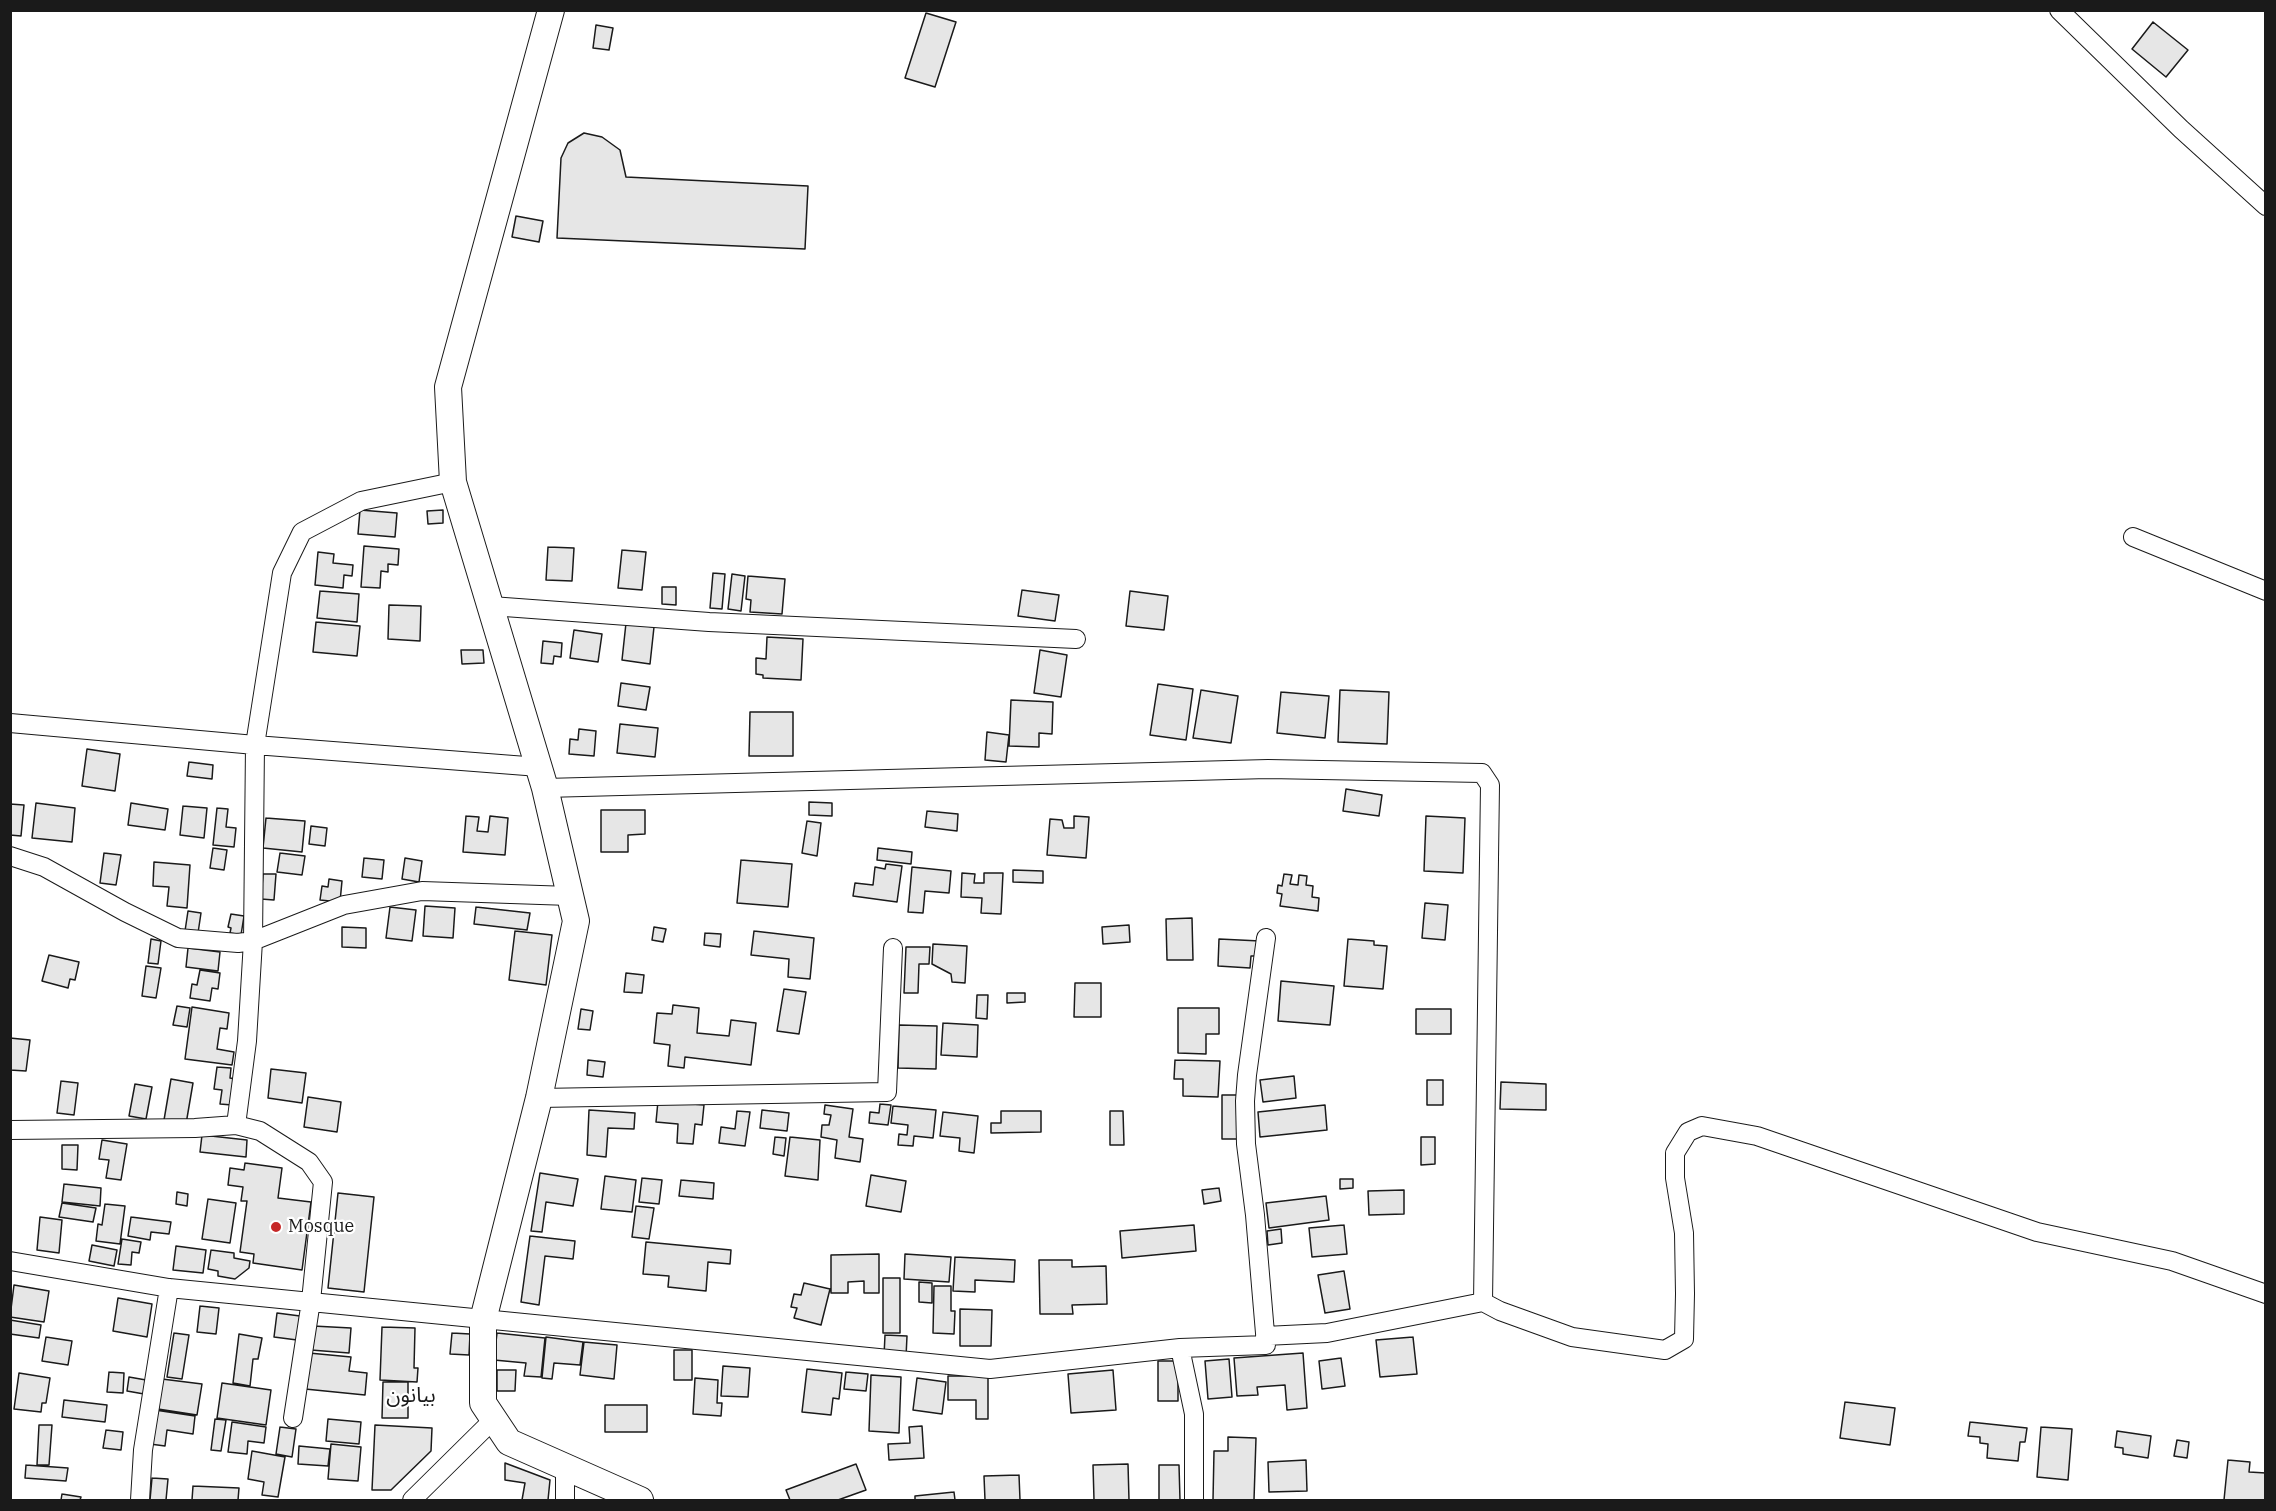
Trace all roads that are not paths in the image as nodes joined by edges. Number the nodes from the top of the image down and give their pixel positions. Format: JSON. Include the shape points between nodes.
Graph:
{"nodes":[{"id":1,"x":551,"y":10,"type":"edge"},
{"id":2,"x":2059,"y":10,"type":"edge"},
{"id":3,"x":2265,"y":206,"type":"edge"},
{"id":4,"x":453,"y":482,"type":"junction"},
{"id":5,"x":2133,"y":537,"type":"dead end"},
{"id":6,"x":2265,"y":591,"type":"edge"},
{"id":7,"x":491,"y":606,"type":"junction"},
{"id":8,"x":1076,"y":639,"type":"dead end"},
{"id":9,"x":10,"y":723,"type":"edge"},
{"id":10,"x":255,"y":745,"type":"junction"},
{"id":11,"x":542,"y":777,"type":"junction"},
{"id":12,"x":10,"y":856,"type":"edge"},
{"id":13,"x":570,"y":896,"type":"junction"},
{"id":14,"x":1266,"y":938,"type":"dead end"},
{"id":15,"x":253,"y":941,"type":"junction"},
{"id":16,"x":893,"y":948,"type":"dead end"},
{"id":17,"x":539,"y":1098,"type":"junction"},
{"id":18,"x":236,"y":1125,"type":"junction"},
{"id":19,"x":10,"y":1130,"type":"edge"},
{"id":20,"x":10,"y":1261,"type":"edge"},
{"id":21,"x":169,"y":1288,"type":"junction"},
{"id":22,"x":2265,"y":1293,"type":"edge"},
{"id":23,"x":311,"y":1301,"type":"junction"},
{"id":24,"x":1483,"y":1302,"type":"junction"},
{"id":25,"x":483,"y":1320,"type":"junction"},
{"id":26,"x":1265,"y":1336,"type":"junction"},
{"id":27,"x":1180,"y":1347,"type":"junction"},
{"id":28,"x":293,"y":1418,"type":"dead end"},
{"id":29,"x":494,"y":1419,"type":"junction"},
{"id":30,"x":565,"y":1466,"type":"junction"},
{"id":31,"x":140,"y":1500,"type":"edge"},
{"id":32,"x":412,"y":1500,"type":"edge"},
{"id":33,"x":565,"y":1500,"type":"edge"},
{"id":34,"x":640,"y":1500,"type":"edge"},
{"id":35,"x":1194,"y":1500,"type":"edge"}],
"edges":[{"from":1,"to":4,"type":"street","via":[[447,387]]},
{"from":2,"to":3,"type":"street"},
{"from":4,"to":7,"type":"street"},
{"from":4,"to":10,"type":"street","via":[[361,501],[302,532],[282,573]]},
{"from":5,"to":6,"type":"street"},
{"from":7,"to":8,"type":"street","via":[[709,622]]},
{"from":7,"to":11,"type":"street"},
{"from":9,"to":10,"type":"street"},
{"from":10,"to":11,"type":"street"},
{"from":10,"to":15,"type":"street"},
{"from":11,"to":13,"type":"street"},
{"from":11,"to":24,"type":"street","via":[[1268,769],[1482,773],[1490,785]]},
{"from":12,"to":15,"type":"street","via":[[44,867],[178,938]]},
{"from":13,"to":15,"type":"street","via":[[422,891],[344,905]]},
{"from":13,"to":17,"type":"street","via":[[576,921]]},
{"from":14,"to":26,"type":"street","via":[[1245,1101]]},
{"from":15,"to":18,"type":"street","via":[[248,1041]]},
{"from":16,"to":17,"type":"street","via":[[887,1092]]},
{"from":17,"to":25,"type":"street"},
{"from":18,"to":19,"type":"street"},
{"from":18,"to":23,"type":"street","via":[[260,1131],[309,1162],[323,1182]]},
{"from":20,"to":21,"type":"street"},
{"from":21,"to":23,"type":"street"},
{"from":21,"to":31,"type":"street","via":[[143,1450]]},
{"from":22,"to":24,"type":"street","via":[[2172,1261],[2037,1232],[1757,1136],[1702,1126],[1688,1132],[1675,1153],[1674,1178],[1684,1233],[1684,1340],[1665,1350],[1572,1337]]},
{"from":23,"to":25,"type":"street"},
{"from":23,"to":28,"type":"street"},
{"from":24,"to":26,"type":"street","via":[[1327,1333]]},
{"from":25,"to":27,"type":"street","via":[[990,1369]]},
{"from":25,"to":29,"type":"street","via":[[483,1403]]},
{"from":26,"to":27,"type":"street","via":[[1266,1345]]},
{"from":27,"to":35,"type":"street","via":[[1194,1414]]},
{"from":29,"to":30,"type":"street","via":[[509,1442]]},
{"from":29,"to":32,"type":"street"},
{"from":30,"to":33,"type":"street"},
{"from":30,"to":34,"type":"street"}]}
